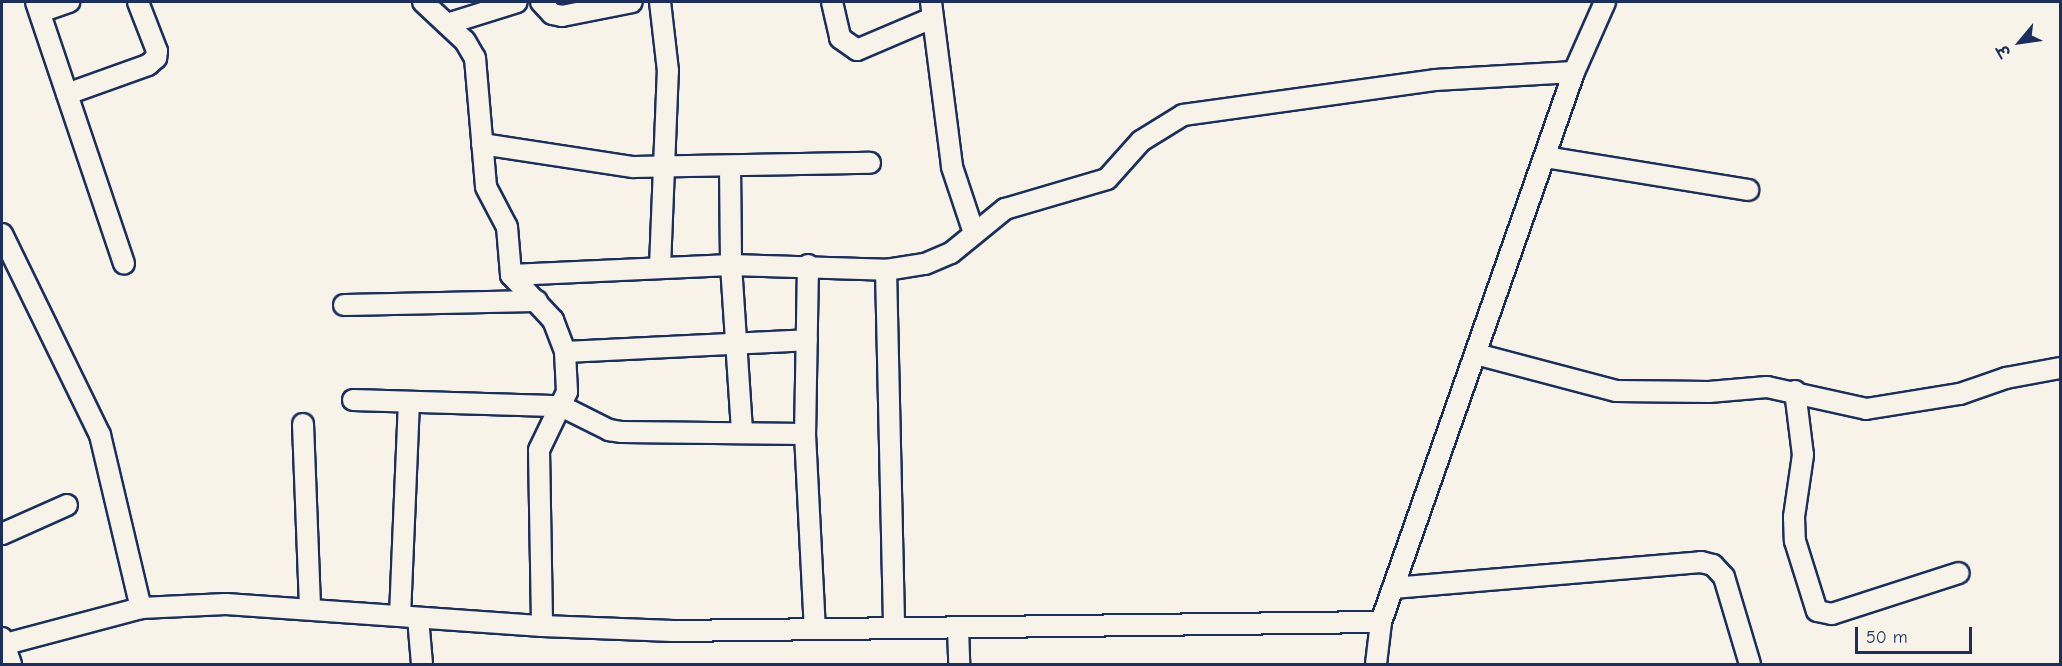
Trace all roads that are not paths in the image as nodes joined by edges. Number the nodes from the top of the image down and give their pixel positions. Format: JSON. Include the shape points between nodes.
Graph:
{"nodes":[{"id":1,"x":69,"y":2,"type":"edge"},
{"id":2,"x":138,"y":2,"type":"edge"},
{"id":3,"x":423,"y":2,"type":"edge"},
{"id":4,"x":517,"y":2,"type":"edge"},
{"id":5,"x":541,"y":2,"type":"edge"},
{"id":6,"x":632,"y":2,"type":"edge"},
{"id":7,"x":660,"y":2,"type":"edge"},
{"id":8,"x":832,"y":2,"type":"edge"},
{"id":9,"x":1605,"y":2,"type":"edge"},
{"id":10,"x":38,"y":7,"type":"edge"},
{"id":11,"x":932,"y":10,"type":"edge"},
{"id":12,"x":447,"y":24,"type":"junction"},
{"id":13,"x":1574,"y":72,"type":"junction"},
{"id":14,"x":67,"y":93,"type":"junction"},
{"id":15,"x":482,"y":144,"type":"junction"},
{"id":16,"x":1545,"y":157,"type":"junction"},
{"id":17,"x":870,"y":163,"type":"dead end"},
{"id":18,"x":662,"y":166,"type":"junction"},
{"id":19,"x":730,"y":166,"type":"junction"},
{"id":20,"x":1748,"y":190,"type":"dead end"},
{"id":21,"x":974,"y":233,"type":"junction"},
{"id":22,"x":2,"y":234,"type":"edge"},
{"id":23,"x":124,"y":264,"type":"dead end"},
{"id":24,"x":731,"y":265,"type":"junction"},
{"id":25,"x":808,"y":265,"type":"junction"},
{"id":26,"x":660,"y":267,"type":"junction"},
{"id":27,"x":886,"y":270,"type":"junction"},
{"id":28,"x":511,"y":276,"type":"junction"},
{"id":29,"x":537,"y":301,"type":"junction"},
{"id":30,"x":344,"y":305,"type":"dead end"},
{"id":31,"x":807,"y":340,"type":"junction"},
{"id":32,"x":735,"y":344,"type":"junction"},
{"id":33,"x":565,"y":352,"type":"junction"},
{"id":34,"x":1476,"y":354,"type":"junction"},
{"id":35,"x":2061,"y":368,"type":"edge"},
{"id":36,"x":1796,"y":391,"type":"junction"},
{"id":37,"x":353,"y":400,"type":"dead end"},
{"id":38,"x":409,"y":402,"type":"junction"},
{"id":39,"x":561,"y":406,"type":"junction"},
{"id":40,"x":303,"y":424,"type":"dead end"},
{"id":41,"x":742,"y":431,"type":"junction"},
{"id":42,"x":805,"y":434,"type":"junction"},
{"id":43,"x":67,"y":505,"type":"dead end"},
{"id":44,"x":2,"y":534,"type":"edge"},
{"id":45,"x":1959,"y":573,"type":"dead end"},
{"id":46,"x":1393,"y":588,"type":"junction"},
{"id":47,"x":310,"y":607,"type":"junction"},
{"id":48,"x":141,"y":608,"type":"junction"},
{"id":49,"x":409,"y":617,"type":"junction"},
{"id":50,"x":1381,"y":622,"type":"junction"},
{"id":51,"x":542,"y":626,"type":"junction"},
{"id":52,"x":894,"y":627,"type":"junction"},
{"id":53,"x":958,"y":628,"type":"junction"},
{"id":54,"x":815,"y":629,"type":"junction"},
{"id":55,"x":2,"y":642,"type":"edge"},
{"id":56,"x":11,"y":664,"type":"edge"},
{"id":57,"x":422,"y":664,"type":"edge"},
{"id":58,"x":959,"y":664,"type":"edge"},
{"id":59,"x":1376,"y":664,"type":"edge"},
{"id":60,"x":1750,"y":664,"type":"edge"}],
"edges":[{"from":1,"to":10,"type":"street"},
{"from":2,"to":14,"type":"street","via":[[157,51],[156,58],[148,65]]},
{"from":3,"to":12,"type":"street"},
{"from":4,"to":12,"type":"street"},
{"from":5,"to":6,"type":"street","via":[[552,14],[562,16]]},
{"from":7,"to":18,"type":"street","via":[[668,71]]},
{"from":8,"to":11,"type":"street","via":[[840,38],[857,50]]},
{"from":9,"to":13,"type":"street"},
{"from":10,"to":14,"type":"street"},
{"from":11,"to":21,"type":"street","via":[[952,167]]},
{"from":12,"to":15,"type":"street","via":[[465,41],[475,58]]},
{"from":13,"to":16,"type":"street"},
{"from":13,"to":21,"type":"street","via":[[1435,80],[1183,115],[1141,141],[1107,179],[1005,209]]},
{"from":14,"to":23,"type":"street"},
{"from":15,"to":18,"type":"street","via":[[633,166]]},
{"from":15,"to":28,"type":"street","via":[[486,186],[507,227]]},
{"from":16,"to":20,"type":"street"},
{"from":16,"to":34,"type":"street"},
{"from":17,"to":19,"type":"street"},
{"from":18,"to":19,"type":"street"},
{"from":18,"to":26,"type":"street"},
{"from":19,"to":24,"type":"street"},
{"from":21,"to":27,"type":"street","via":[[938,261]]},
{"from":22,"to":48,"type":"street","via":[[100,435]]},
{"from":24,"to":25,"type":"street"},
{"from":24,"to":26,"type":"street"},
{"from":24,"to":32,"type":"street"},
{"from":25,"to":27,"type":"street"},
{"from":25,"to":31,"type":"street"},
{"from":26,"to":28,"type":"street"},
{"from":27,"to":52,"type":"street"},
{"from":28,"to":29,"type":"street"},
{"from":29,"to":30,"type":"street"},
{"from":29,"to":33,"type":"street","via":[[553,320]]},
{"from":31,"to":32,"type":"street"},
{"from":31,"to":42,"type":"street"},
{"from":32,"to":33,"type":"street"},
{"from":32,"to":41,"type":"street"},
{"from":33,"to":39,"type":"street","via":[[567,392]]},
{"from":34,"to":36,"type":"street","via":[[1616,391],[1709,392],[1767,387]]},
{"from":34,"to":46,"type":"street"},
{"from":35,"to":36,"type":"street","via":[[2006,378],[1960,394],[1884,408],[1866,409]]},
{"from":36,"to":45,"type":"street","via":[[1803,455],[1794,517],[1796,541],[1817,611],[1832,614]]},
{"from":37,"to":38,"type":"street"},
{"from":38,"to":39,"type":"street"},
{"from":38,"to":49,"type":"street"},
{"from":39,"to":41,"type":"street","via":[[609,430]]},
{"from":39,"to":51,"type":"street","via":[[539,450]]},
{"from":40,"to":47,"type":"street"},
{"from":41,"to":42,"type":"street"},
{"from":42,"to":54,"type":"street"},
{"from":43,"to":44,"type":"street"},
{"from":46,"to":50,"type":"street"},
{"from":46,"to":60,"type":"street","via":[[1701,562],[1713,565],[1724,577]]},
{"from":47,"to":48,"type":"street","via":[[226,604]]},
{"from":47,"to":49,"type":"street"},
{"from":48,"to":55,"type":"street"},
{"from":49,"to":51,"type":"street"},
{"from":49,"to":57,"type":"street"},
{"from":50,"to":53,"type":"street"},
{"from":50,"to":59,"type":"street"},
{"from":51,"to":54,"type":"street","via":[[673,631]]},
{"from":52,"to":53,"type":"street"},
{"from":52,"to":54,"type":"street"},
{"from":53,"to":58,"type":"street"},
{"from":55,"to":56,"type":"street"}]}
